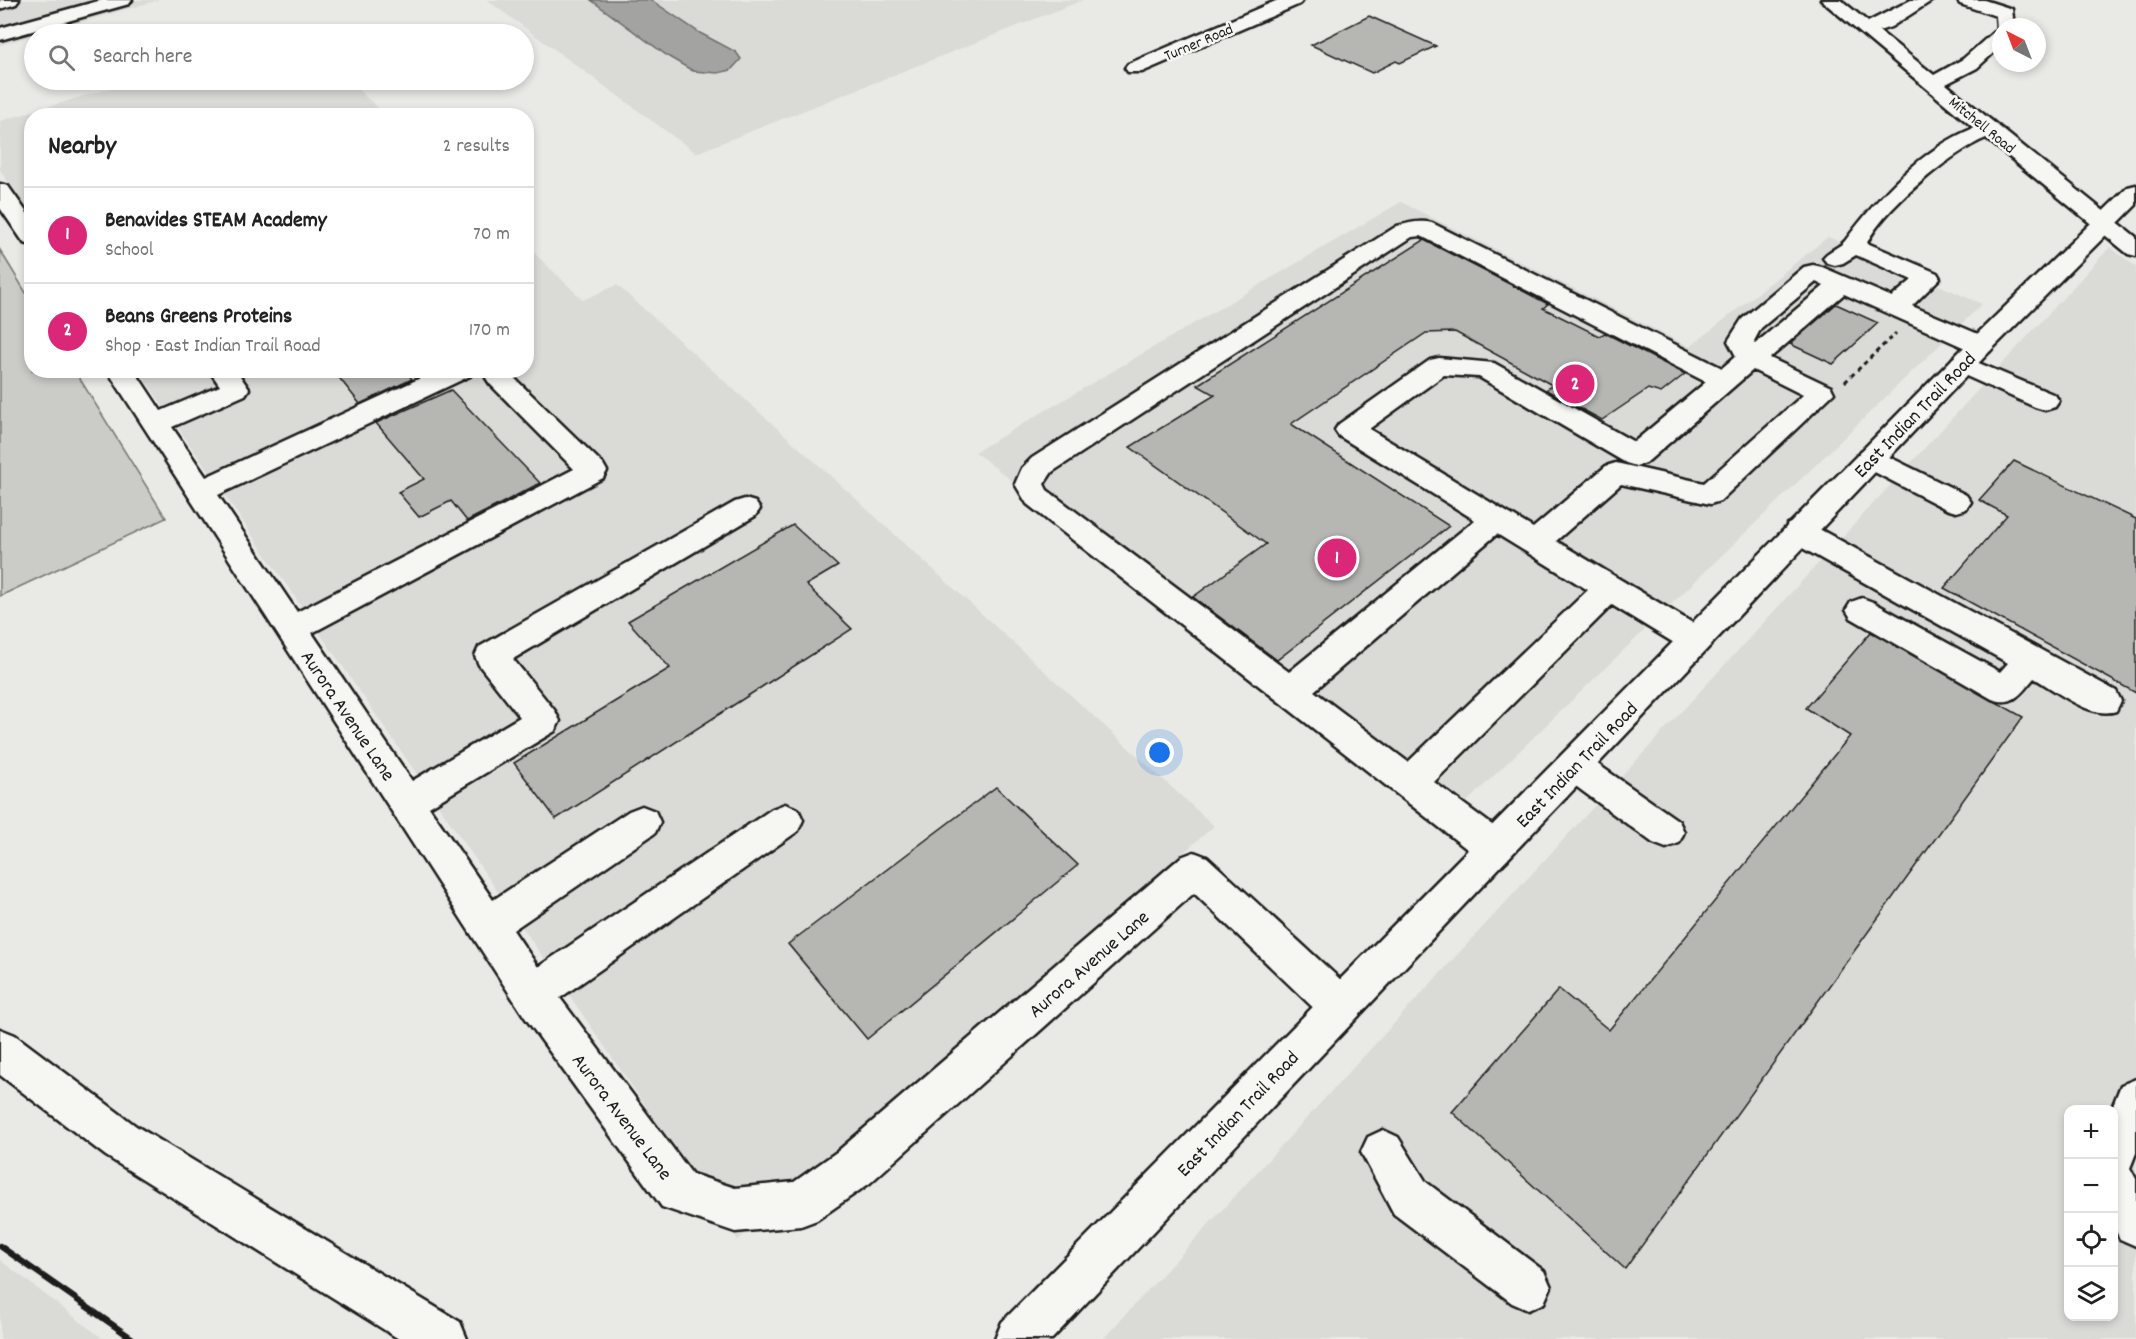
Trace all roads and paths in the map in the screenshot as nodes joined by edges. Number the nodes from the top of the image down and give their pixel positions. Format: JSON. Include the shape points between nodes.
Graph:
{"nodes":[{"id":1,"x":10,"y":0,"type":"edge"},
{"id":2,"x":123,"y":0,"type":"edge"},
{"id":3,"x":1294,"y":0,"type":"edge"},
{"id":4,"x":1830,"y":0,"type":"edge"},
{"id":5,"x":1923,"y":0,"type":"edge"},
{"id":6,"x":1966,"y":0,"type":"edge"},
{"id":7,"x":0,"y":3,"type":"edge"},
{"id":8,"x":2005,"y":18,"type":"edge"},
{"id":9,"x":36,"y":24,"type":"edge"},
{"id":10,"x":24,"y":27,"type":"edge"},
{"id":11,"x":1865,"y":29,"type":"junction"},
{"id":12,"x":0,"y":34,"type":"edge"},
{"id":13,"x":1992,"y":43,"type":"edge"},
{"id":14,"x":1135,"y":68,"type":"dead end"},
{"id":15,"x":1931,"y":82,"type":"junction"},
{"id":16,"x":1989,"y":129,"type":"junction"},
{"id":17,"x":2136,"y":192,"type":"edge"},
{"id":18,"x":4,"y":204,"type":"edge"},
{"id":19,"x":2104,"y":223,"type":"junction"},
{"id":20,"x":24,"y":228,"type":"edge"},
{"id":21,"x":1854,"y":246,"type":"junction"},
{"id":22,"x":2136,"y":249,"type":"edge"},
{"id":23,"x":1829,"y":279,"type":"junction"},
{"id":24,"x":1897,"y":319,"type":"junction"},
{"id":25,"x":1972,"y":354,"type":"junction"},
{"id":26,"x":1750,"y":356,"type":"junction"},
{"id":27,"x":125,"y":378,"type":"edge"},
{"id":28,"x":228,"y":378,"type":"edge"},
{"id":29,"x":443,"y":378,"type":"edge"},
{"id":30,"x":499,"y":378,"type":"dead end"},
{"id":31,"x":1724,"y":380,"type":"junction"},
{"id":32,"x":1843,"y":384,"type":"dead end"},
{"id":33,"x":2046,"y":401,"type":"dead end"},
{"id":34,"x":155,"y":424,"type":"junction"},
{"id":35,"x":1871,"y":458,"type":"junction"},
{"id":36,"x":1626,"y":465,"type":"junction"},
{"id":37,"x":200,"y":491,"type":"junction"},
{"id":38,"x":1956,"y":502,"type":"dead end"},
{"id":39,"x":745,"y":509,"type":"dead end"},
{"id":40,"x":1496,"y":519,"type":"junction"},
{"id":41,"x":1799,"y":532,"type":"junction"},
{"id":42,"x":1535,"y":543,"type":"junction"},
{"id":43,"x":1609,"y":588,"type":"junction"},
{"id":44,"x":1862,"y":609,"type":"dead end"},
{"id":45,"x":292,"y":629,"type":"junction"},
{"id":46,"x":1695,"y":640,"type":"junction"},
{"id":47,"x":2031,"y":659,"type":"junction"},
{"id":48,"x":1290,"y":690,"type":"junction"},
{"id":49,"x":2104,"y":701,"type":"dead end"},
{"id":50,"x":1574,"y":766,"type":"junction"},
{"id":51,"x":1410,"y":783,"type":"junction"},
{"id":52,"x":407,"y":802,"type":"junction"},
{"id":53,"x":785,"y":820,"type":"dead end"},
{"id":54,"x":642,"y":822,"type":"dead end"},
{"id":55,"x":1666,"y":832,"type":"dead end"},
{"id":56,"x":1494,"y":848,"type":"junction"},
{"id":57,"x":488,"y":925,"type":"junction"},
{"id":58,"x":533,"y":993,"type":"junction"},
{"id":59,"x":1340,"y":1006,"type":"junction"},
{"id":60,"x":0,"y":1049,"type":"edge"},
{"id":61,"x":2136,"y":1100,"type":"edge"},
{"id":62,"x":2118,"y":1143,"type":"edge"},
{"id":63,"x":1383,"y":1152,"type":"dead end"},
{"id":64,"x":2118,"y":1190,"type":"edge"},
{"id":65,"x":2136,"y":1223,"type":"edge"},
{"id":66,"x":1528,"y":1287,"type":"dead end"},
{"id":67,"x":443,"y":1339,"type":"edge"},
{"id":68,"x":1019,"y":1339,"type":"edge"}],
"edges":[{"from":1,"to":7,"type":"street"},
{"from":2,"to":9,"type":"street"},
{"from":3,"to":14,"type":"street","name":"Turner Road"},
{"from":4,"to":11,"type":"street","name":"Mitchell Road"},
{"from":5,"to":11,"type":"street","via":[[1884,24]]},
{"from":6,"to":8,"type":"street","via":[[2005,13]]},
{"from":10,"to":12,"type":"street"},
{"from":11,"to":15,"type":"street","name":"Mitchell Road"},
{"from":13,"to":15,"type":"street","via":[[1951,78]]},
{"from":15,"to":16,"type":"street","name":"Mitchell Road"},
{"from":16,"to":19,"type":"street","name":"Mitchell Road"},
{"from":16,"to":21,"type":"street","via":[[1956,144],[1900,192],[1856,235]]},
{"from":17,"to":19,"type":"street","name":"East Indian Trail Road"},
{"from":18,"to":20,"type":"street"},
{"from":19,"to":22,"type":"street","name":"Mitchell Road"},
{"from":19,"to":25,"type":"street","name":"East Indian Trail Road"},
{"from":21,"to":23,"type":"street"},
{"from":21,"to":24,"type":"street","via":[[1928,278]]},
{"from":23,"to":24,"type":"street"},
{"from":23,"to":26,"type":"street"},
{"from":24,"to":25,"type":"street"},
{"from":24,"to":32,"type":"path"},
{"from":25,"to":33,"type":"street"},
{"from":25,"to":35,"type":"street","name":"East Indian Trail Road"},
{"from":26,"to":31,"type":"street"},
{"from":26,"to":36,"type":"street","via":[[1821,393],[1710,494]]},
{"from":27,"to":34,"type":"street","name":"Aurora Avenue Lane"},
{"from":28,"to":34,"type":"street","via":[[237,389]]},
{"from":29,"to":37,"type":"street"},
{"from":30,"to":45,"type":"street","via":[[593,471]]},
{"from":31,"to":36,"type":"street"},
{"from":31,"to":48,"type":"street","via":[[1424,228],[1405,231],[1041,465],[1032,475],[1029,484],[1037,497]]},
{"from":34,"to":37,"type":"street","name":"Aurora Avenue Lane"},
{"from":35,"to":38,"type":"street"},
{"from":35,"to":41,"type":"street","name":"East Indian Trail Road"},
{"from":36,"to":40,"type":"street","via":[[1485,369],[1439,366],[1349,430]]},
{"from":36,"to":42,"type":"street"},
{"from":37,"to":45,"type":"street","name":"Aurora Avenue Lane"},
{"from":39,"to":52,"type":"street","via":[[491,656],[543,721]]},
{"from":40,"to":42,"type":"street"},
{"from":40,"to":48,"type":"street"},
{"from":41,"to":46,"type":"street","name":"East Indian Trail Road"},
{"from":41,"to":47,"type":"street"},
{"from":42,"to":43,"type":"street"},
{"from":43,"to":46,"type":"street"},
{"from":43,"to":51,"type":"street"},
{"from":44,"to":47,"type":"street","via":[[2004,690]]},
{"from":45,"to":52,"type":"street","name":"Aurora Avenue Lane"},
{"from":46,"to":50,"type":"street","name":"East Indian Trail Road"},
{"from":47,"to":49,"type":"street"},
{"from":48,"to":51,"type":"street"},
{"from":50,"to":55,"type":"street"},
{"from":50,"to":56,"type":"street","name":"East Indian Trail Road"},
{"from":51,"to":56,"type":"street"},
{"from":52,"to":57,"type":"street","name":"Aurora Avenue Lane"},
{"from":53,"to":58,"type":"street"},
{"from":54,"to":57,"type":"street"},
{"from":56,"to":59,"type":"street","name":"East Indian Trail Road"},
{"from":57,"to":58,"type":"street","name":"Aurora Avenue Lane"},
{"from":58,"to":59,"type":"street","name":"Aurora Avenue Lane","via":[[678,1191],[735,1210],[801,1204],[854,1167],[1194,869]]},
{"from":59,"to":68,"type":"street","name":"East Indian Trail Road"},
{"from":60,"to":67,"type":"street","via":[[121,1141]]},
{"from":61,"to":62,"type":"street"},
{"from":63,"to":66,"type":"street","via":[[1410,1198]]},
{"from":64,"to":65,"type":"street"}]}
